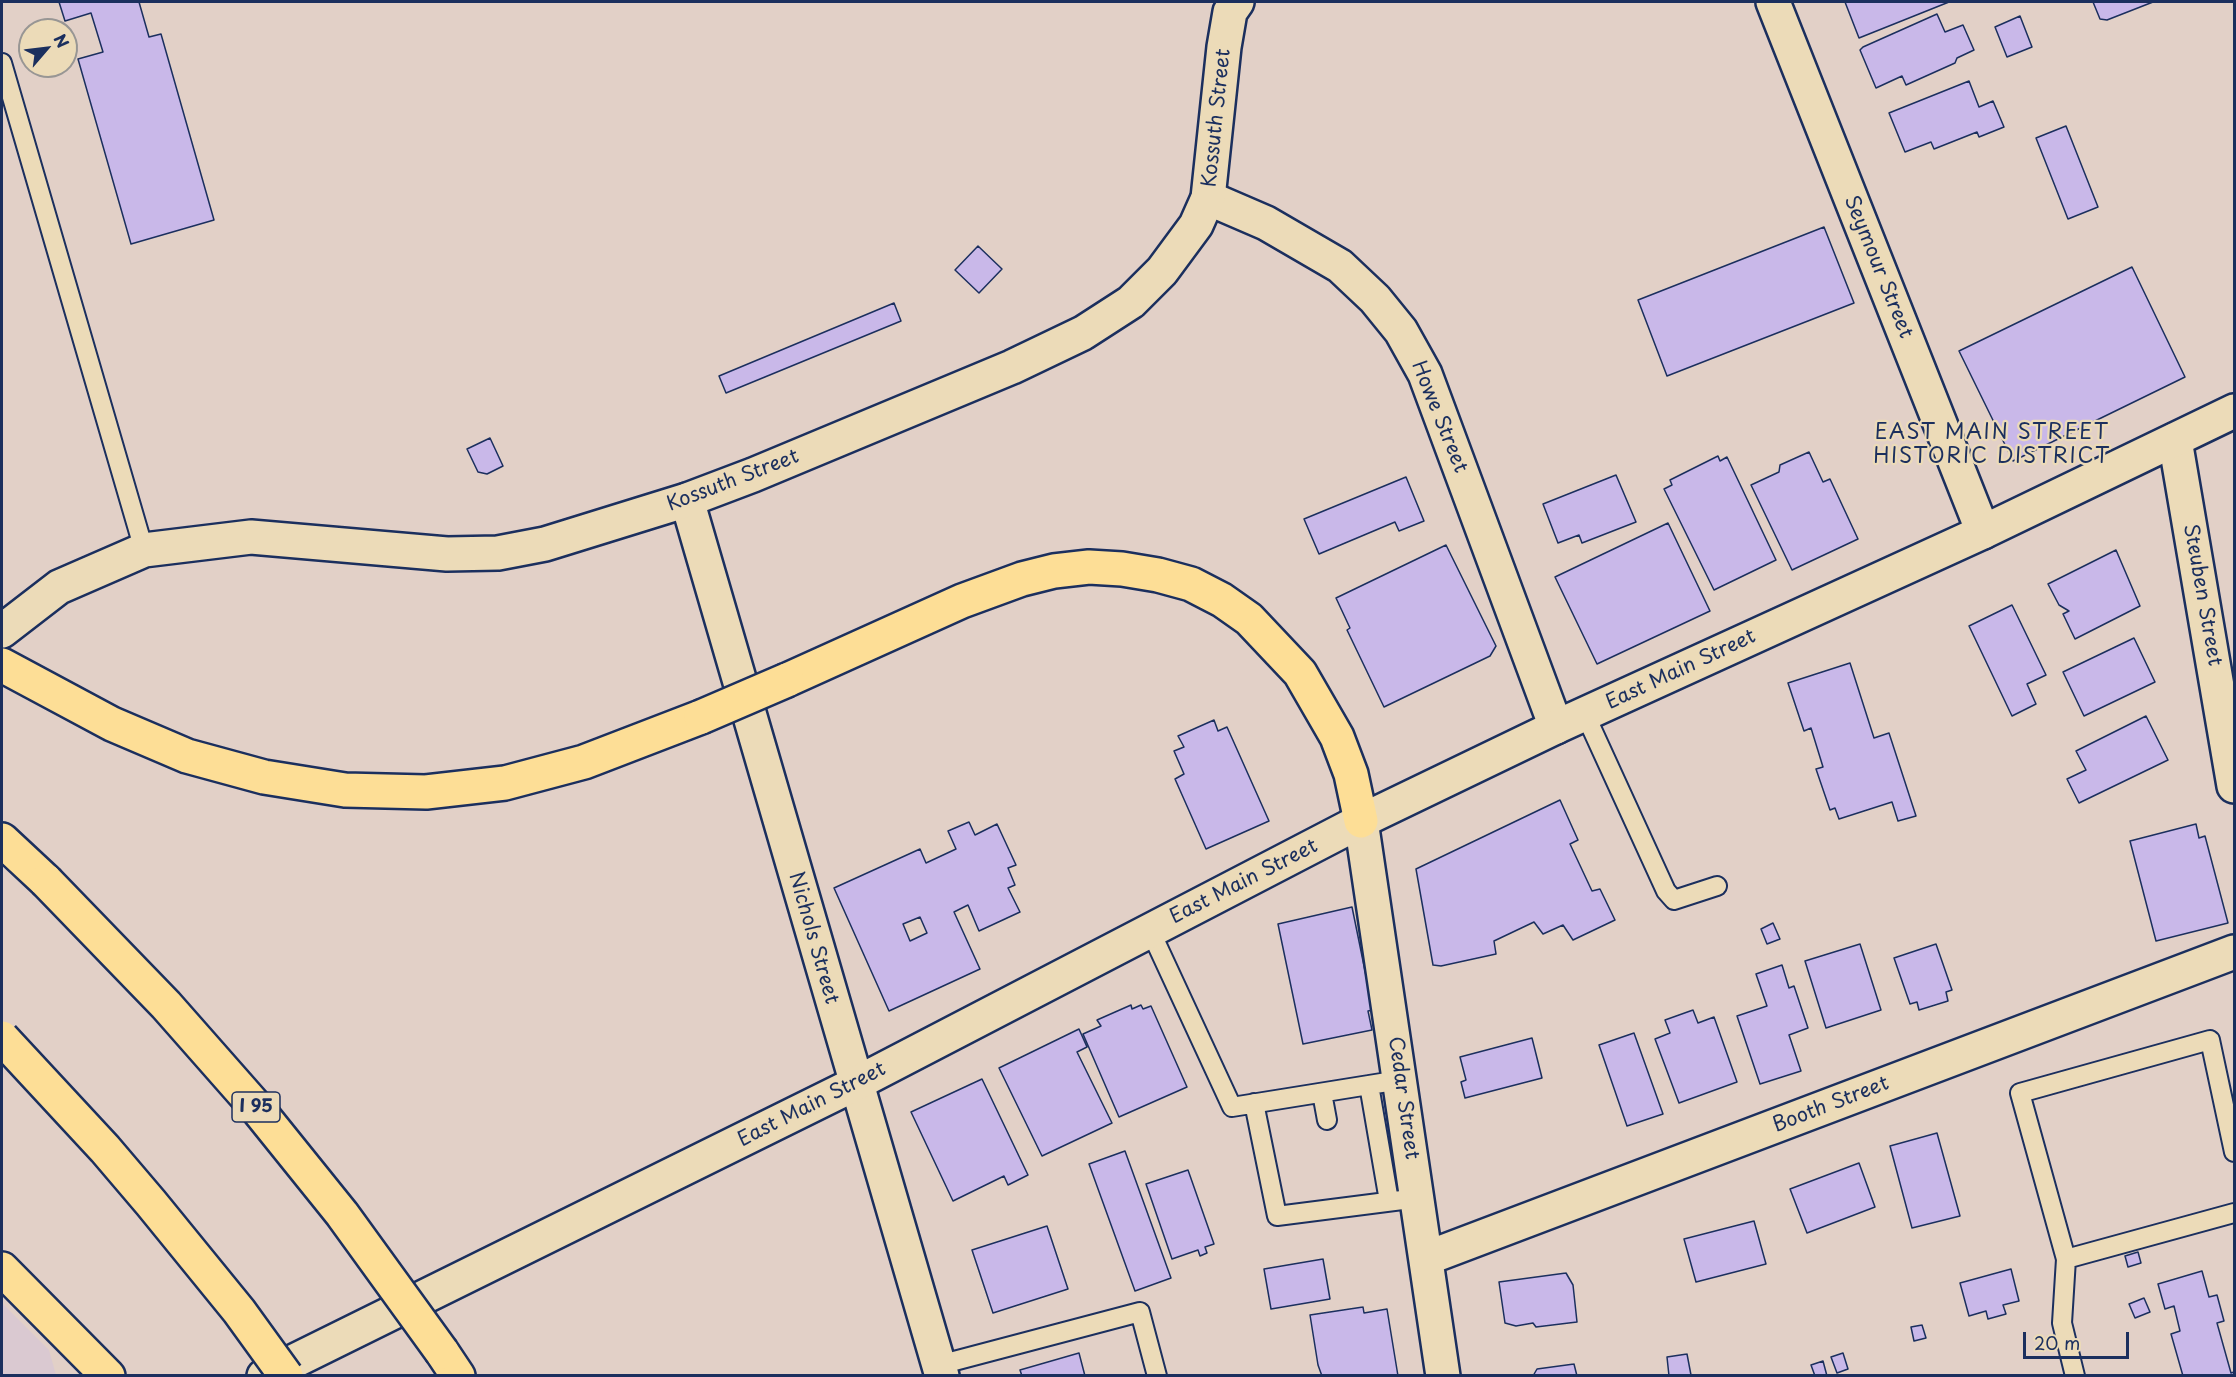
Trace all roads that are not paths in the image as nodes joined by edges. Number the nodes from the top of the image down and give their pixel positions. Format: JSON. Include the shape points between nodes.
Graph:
{"nodes":[{"id":1,"x":1773,"y":2,"type":"edge"},
{"id":2,"x":1233,"y":5,"type":"edge"},
{"id":3,"x":2,"y":63,"type":"edge"},
{"id":4,"x":1208,"y":198,"type":"junction"},
{"id":5,"x":2235,"y":411,"type":"edge"},
{"id":6,"x":2175,"y":440,"type":"junction"},
{"id":7,"x":687,"y":500,"type":"junction"},
{"id":8,"x":1983,"y":532,"type":"junction"},
{"id":9,"x":144,"y":550,"type":"junction"},
{"id":10,"x":2,"y":631,"type":"edge"},
{"id":11,"x":2,"y":665,"type":"edge"},
{"id":12,"x":2225,"y":672,"type":"edge"},
{"id":13,"x":1585,"y":714,"type":"junction"},
{"id":14,"x":1556,"y":727,"type":"junction"},
{"id":15,"x":2235,"y":786,"type":"edge"},
{"id":16,"x":1361,"y":821,"type":"junction"},
{"id":17,"x":2,"y":840,"type":"edge"},
{"id":18,"x":1717,"y":886,"type":"dead end"},
{"id":19,"x":1150,"y":930,"type":"junction"},
{"id":20,"x":2235,"y":952,"type":"edge"},
{"id":21,"x":2,"y":1038,"type":"edge"},
{"id":22,"x":1400,"y":1080,"type":"junction"},
{"id":23,"x":855,"y":1084,"type":"junction"},
{"id":24,"x":1369,"y":1085,"type":"junction"},
{"id":25,"x":1322,"y":1093,"type":"junction"},
{"id":26,"x":1254,"y":1103,"type":"junction"},
{"id":27,"x":1327,"y":1120,"type":"dead end"},
{"id":28,"x":2235,"y":1152,"type":"edge"},
{"id":29,"x":1404,"y":1200,"type":"junction"},
{"id":30,"x":2235,"y":1213,"type":"edge"},
{"id":31,"x":1427,"y":1258,"type":"junction"},
{"id":32,"x":2066,"y":1259,"type":"junction"},
{"id":33,"x":2,"y":1269,"type":"edge"},
{"id":34,"x":450,"y":1364,"type":"edge"},
{"id":35,"x":941,"y":1370,"type":"edge"},
{"id":36,"x":108,"y":1376,"type":"edge"},
{"id":37,"x":264,"y":1376,"type":"edge"},
{"id":38,"x":286,"y":1376,"type":"edge"},
{"id":39,"x":1157,"y":1376,"type":"edge"},
{"id":40,"x":1443,"y":1376,"type":"edge"},
{"id":41,"x":2075,"y":1376,"type":"edge"}],
"edges":[{"from":1,"to":8,"type":"street","name":"Seymour Street"},
{"from":2,"to":4,"type":"street","name":"Kossuth Street"},
{"from":3,"to":9,"type":"lane"},
{"from":4,"to":7,"type":"street","name":"Kossuth Street","via":[[1196,225],[1162,271],[1131,302],[1083,333],[990,376]]},
{"from":4,"to":14,"type":"street","name":"Howe Street","via":[[1266,223],[1340,266],[1376,299],[1401,331],[1425,374]]},
{"from":5,"to":6,"type":"street","name":"East Main Street"},
{"from":6,"to":8,"type":"street","name":"East Main Street"},
{"from":6,"to":12,"type":"street","name":"Steuben Street"},
{"from":7,"to":9,"type":"street","name":"Kossuth Street","via":[[545,544],[498,553],[447,554],[251,537]]},
{"from":7,"to":23,"type":"street","name":"Nichols Street"},
{"from":8,"to":13,"type":"street","name":"East Main Street"},
{"from":9,"to":10,"type":"street","name":"Kossuth Street","via":[[59,587]]},
{"from":11,"to":16,"type":"highway","bridge":true,"via":[[147,741],[197,759],[304,785],[386,792],[455,790],[505,783],[584,762],[701,717],[1022,579],[1089,567],[1122,569],[1191,584],[1240,613],[1277,645],[1300,673],[1337,738],[1351,774]]},
{"from":12,"to":15,"type":"street","name":"Steuben Street"},
{"from":13,"to":14,"type":"street","name":"East Main Street"},
{"from":13,"to":18,"type":"lane","via":[[1666,891],[1674,900]]},
{"from":14,"to":16,"type":"street","name":"East Main Street"},
{"from":16,"to":19,"type":"street","name":"East Main Street"},
{"from":16,"to":22,"type":"street","name":"Cedar Street"},
{"from":17,"to":34,"type":"highway","number":"I 95","bridge":true,"via":[[119,956],[255,1106],[354,1231]]},
{"from":19,"to":23,"type":"street","name":"East Main Street"},
{"from":19,"to":26,"type":"lane","via":[[1232,1107]]},
{"from":20,"to":31,"type":"street","name":"Booth Street"},
{"from":21,"to":38,"type":"highway","bridge":true,"via":[[144,1194]]},
{"from":22,"to":24,"type":"lane"},
{"from":22,"to":29,"type":"street","name":"Cedar Street"},
{"from":23,"to":35,"type":"street","name":"Nichols Street"},
{"from":23,"to":37,"type":"street","name":"East Main Street"},
{"from":24,"to":25,"type":"lane"},
{"from":24,"to":29,"type":"lane"},
{"from":25,"to":26,"type":"lane"},
{"from":25,"to":27,"type":"lane"},
{"from":26,"to":29,"type":"lane","via":[[1276,1216],[1341,1198]]},
{"from":28,"to":32,"type":"lane","via":[[2210,1040],[2020,1093]]},
{"from":29,"to":31,"type":"street","name":"Cedar Street"},
{"from":30,"to":32,"type":"lane"},
{"from":31,"to":40,"type":"street","name":"Cedar Street"},
{"from":32,"to":41,"type":"lane","via":[[2062,1323]]},
{"from":33,"to":36,"type":"highway"},
{"from":35,"to":39,"type":"lane","via":[[1140,1312]]}]}
